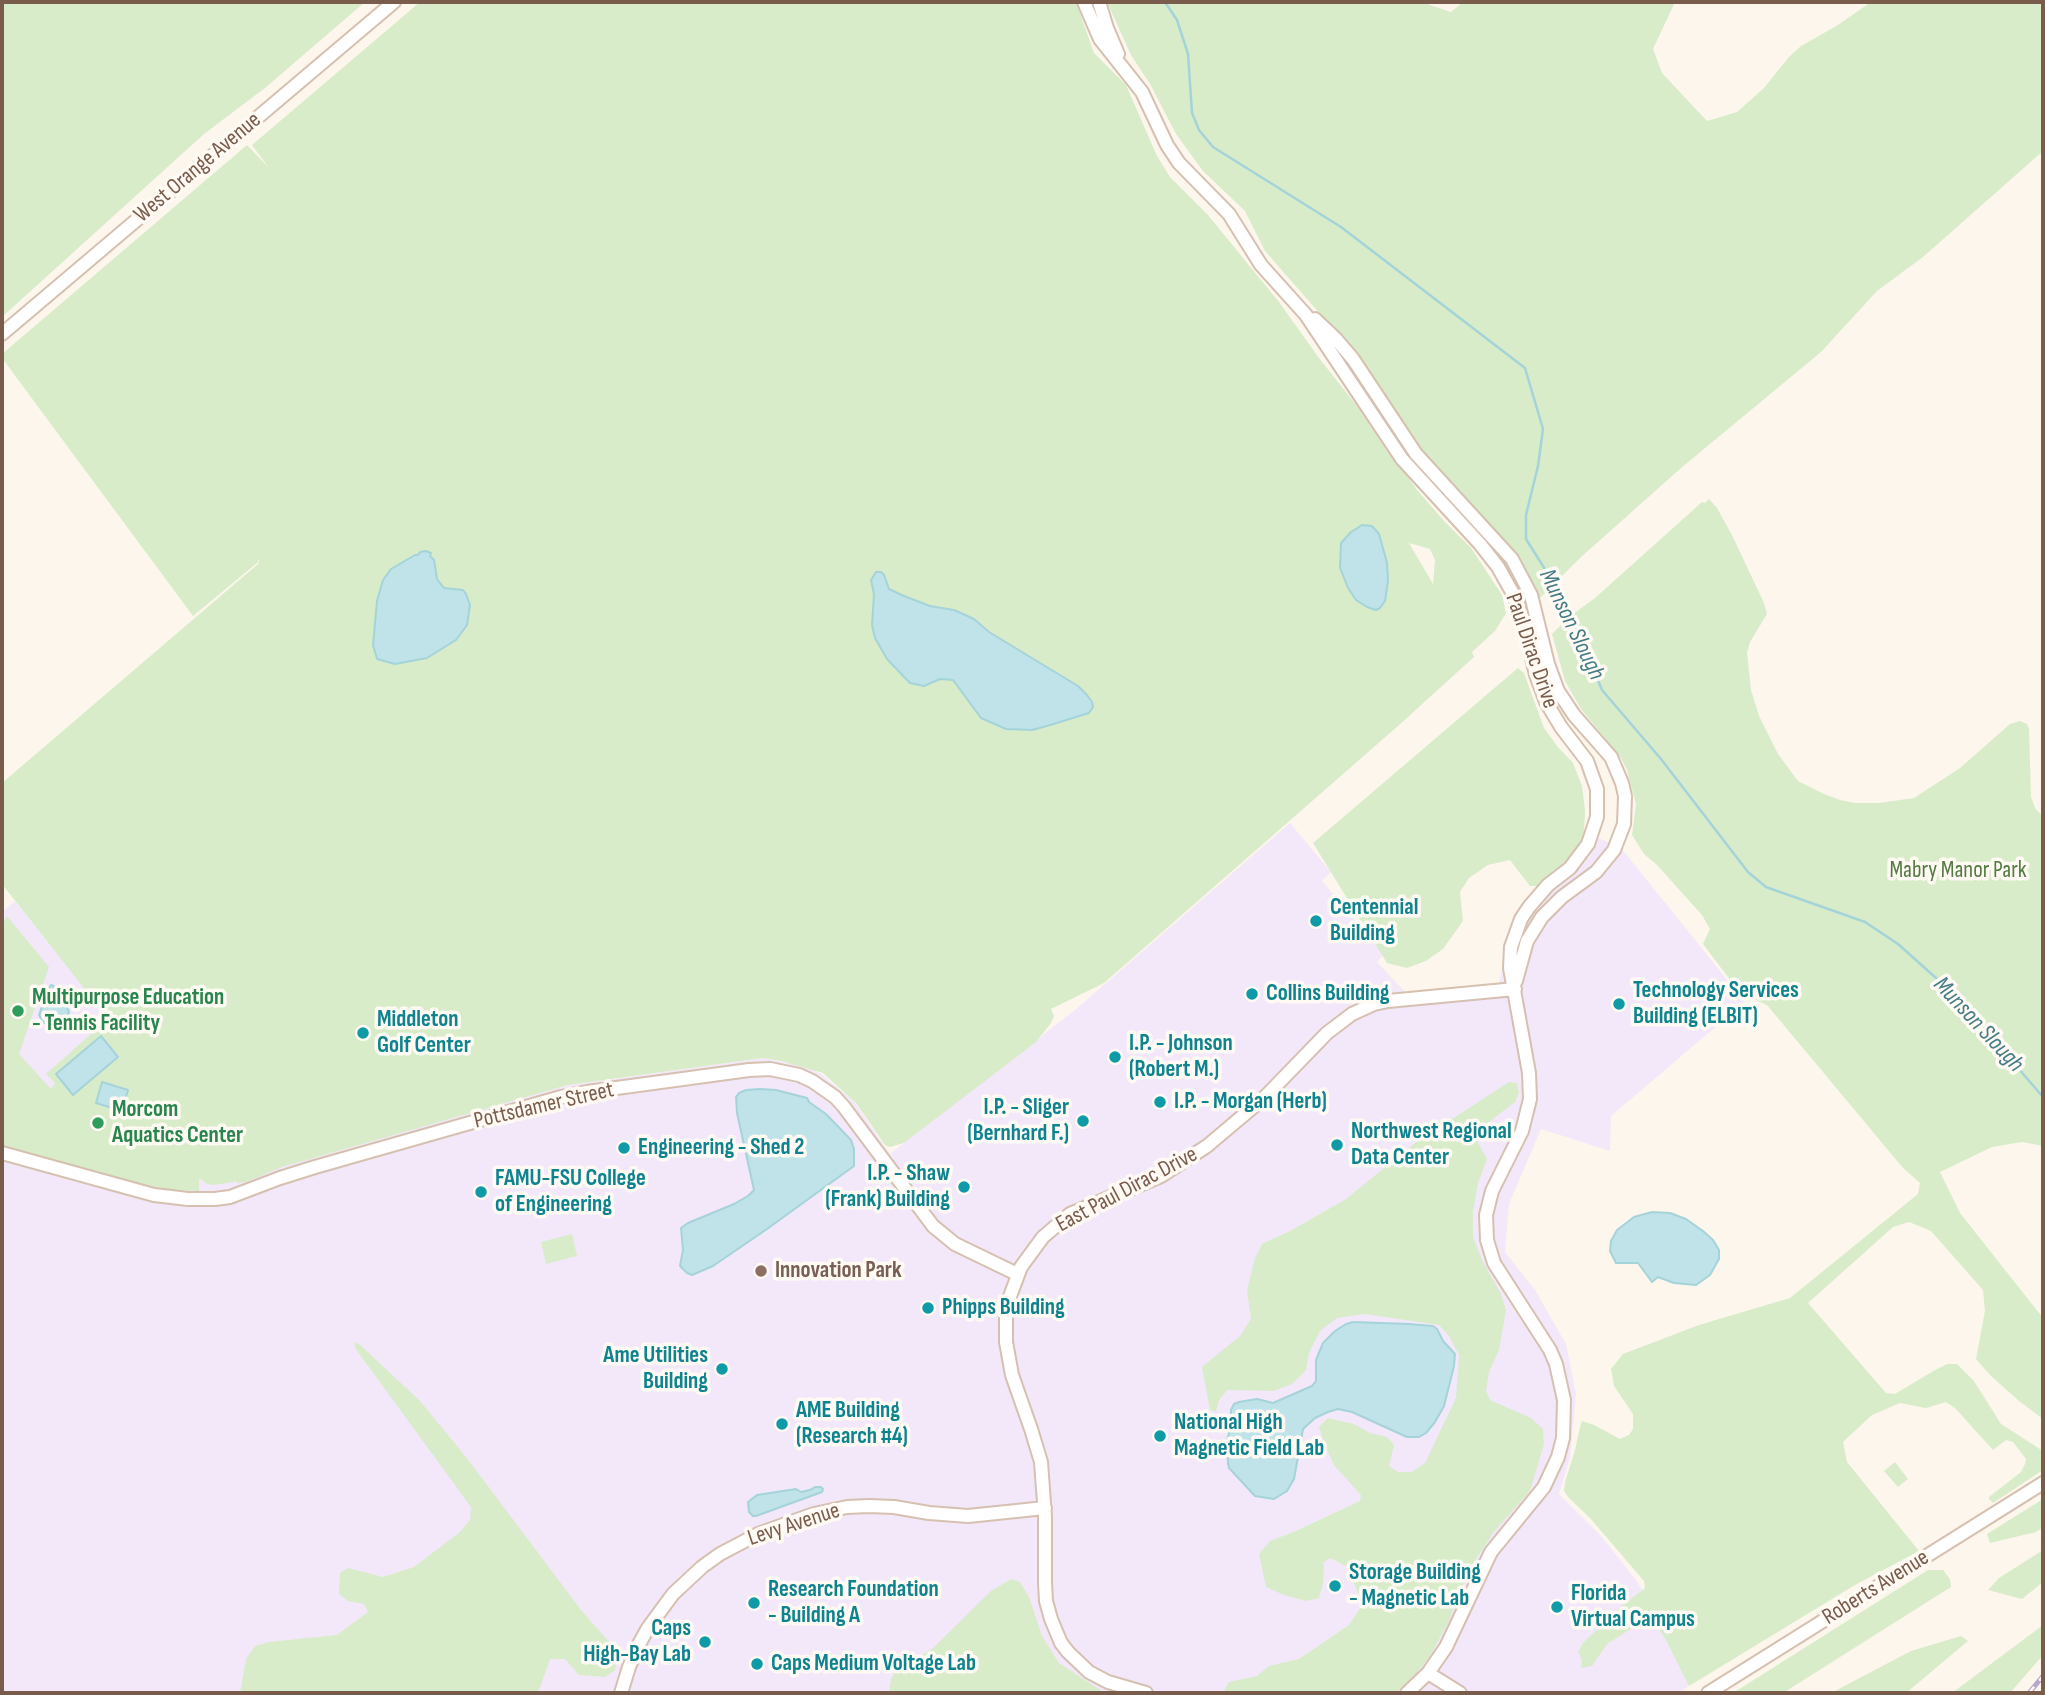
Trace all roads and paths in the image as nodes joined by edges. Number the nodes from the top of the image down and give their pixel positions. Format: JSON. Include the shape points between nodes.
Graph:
{"nodes":[{"id":1,"x":394,"y":2,"type":"edge"},
{"id":2,"x":1084,"y":2,"type":"edge"},
{"id":3,"x":1099,"y":2,"type":"edge"},
{"id":4,"x":1130,"y":76,"type":"junction"},
{"id":5,"x":1299,"y":306,"type":"junction"},
{"id":6,"x":2,"y":334,"type":"edge"},
{"id":7,"x":1588,"y":845,"type":"junction"},
{"id":8,"x":1608,"y":858,"type":"junction"},
{"id":9,"x":1515,"y":989,"type":"junction"},
{"id":10,"x":2,"y":1153,"type":"edge"},
{"id":11,"x":1017,"y":1274,"type":"junction"},
{"id":12,"x":2043,"y":1483,"type":"edge"},
{"id":13,"x":1045,"y":1508,"type":"junction"},
{"id":14,"x":1428,"y":1673,"type":"junction"},
{"id":15,"x":621,"y":1693,"type":"edge"},
{"id":16,"x":1146,"y":1693,"type":"edge"},
{"id":17,"x":1407,"y":1693,"type":"edge"},
{"id":18,"x":1460,"y":1693,"type":"edge"},
{"id":19,"x":1709,"y":1693,"type":"edge"}],
"edges":[{"from":1,"to":6,"type":"street","name":"West Orange Avenue"},
{"from":2,"to":4,"type":"street","name":"Paul Dirac Drive","via":[[1100,39]]},
{"from":3,"to":4,"type":"street","name":"Paul Dirac Drive"},
{"from":4,"to":5,"type":"street","name":"Paul Dirac Drive","via":[[1179,163],[1229,214],[1261,265]]},
{"from":5,"to":7,"type":"street","name":"Paul Dirac Drive","via":[[1402,459],[1506,579],[1523,619],[1546,702],[1593,774],[1597,817]]},
{"from":5,"to":8,"type":"street","name":"Paul Dirac Drive","via":[[1345,348],[1416,454],[1520,571],[1536,609],[1558,691],[1611,757],[1622,783],[1624,824]]},
{"from":7,"to":8,"type":"street"},
{"from":7,"to":9,"type":"street","name":"Paul Dirac Drive","via":[[1521,919],[1510,957]]},
{"from":8,"to":9,"type":"street","name":"Paul Dirac Drive","via":[[1536,925],[1524,950]]},
{"from":9,"to":11,"type":"street","name":"East Paul Dirac Drive","via":[[1388,1000],[1352,1014],[1217,1139],[1161,1176],[1070,1214],[1032,1249]]},
{"from":9,"to":14,"type":"street","via":[[1530,1099],[1522,1131],[1489,1200],[1487,1240],[1503,1281],[1556,1364],[1564,1399],[1563,1438],[1544,1487],[1491,1552],[1446,1647]]},
{"from":10,"to":11,"type":"street","name":"Pottsdamer Street","via":[[154,1195],[215,1199],[561,1097],[770,1069],[799,1075],[835,1097],[933,1226],[955,1244]]},
{"from":11,"to":13,"type":"street","name":"East Paul Dirac Drive","via":[[1009,1299],[1006,1342],[1041,1462]]},
{"from":12,"to":19,"type":"street","name":"Roberts Avenue"},
{"from":13,"to":15,"type":"street","name":"Levy Avenue","via":[[968,1516],[847,1507],[758,1534],[720,1554],[673,1594],[638,1646]]},
{"from":13,"to":16,"type":"street","name":"East Paul Dirac Drive","via":[[1046,1601],[1061,1643],[1100,1678]]},
{"from":14,"to":17,"type":"street"},
{"from":14,"to":18,"type":"street"}]}
